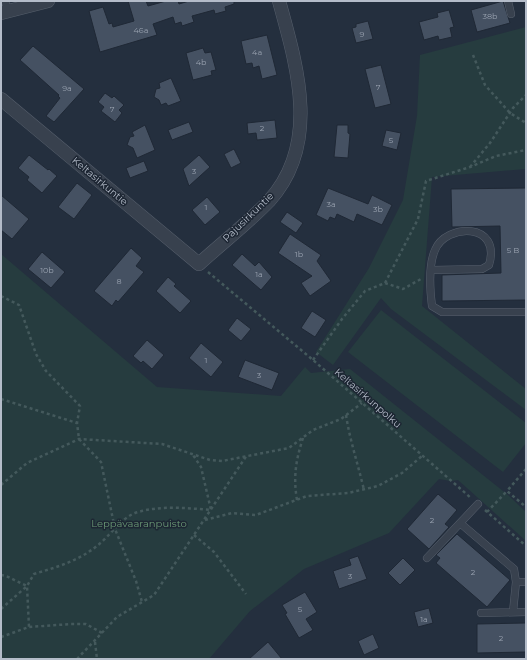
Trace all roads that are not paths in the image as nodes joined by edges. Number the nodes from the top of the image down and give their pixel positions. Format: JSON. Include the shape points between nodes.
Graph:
{"nodes":[{"id":1,"x":48,"y":1,"type":"edge"},
{"id":2,"x":279,"y":1,"type":"edge"},
{"id":3,"x":508,"y":1,"type":"edge"},
{"id":4,"x":5,"y":8,"type":"edge"},
{"id":5,"x":511,"y":14,"type":"dead end"},
{"id":6,"x":1,"y":99,"type":"edge"},
{"id":7,"x":198,"y":264,"type":"joint"},
{"id":8,"x":432,"y":270,"type":"junction"},
{"id":9,"x":526,"y":312,"type":"edge"},
{"id":10,"x":478,"y":504,"type":"road end"},
{"id":11,"x":460,"y":523,"type":"junction"},
{"id":12,"x":427,"y":558,"type":"dead end"},
{"id":13,"x":516,"y":582,"type":"junction"},
{"id":14,"x":526,"y":582,"type":"edge"},
{"id":15,"x":513,"y":612,"type":"junction"},
{"id":16,"x":526,"y":612,"type":"edge"},
{"id":17,"x":481,"y":613,"type":"dead end"}],
"edges":[{"from":1,"to":4,"type":"street"},
{"from":2,"to":7,"type":"street","name":"Pajusirkuntie","via":[[294,58],[301,108],[297,146],[292,164],[269,200]]},
{"from":3,"to":5,"type":"lane"},
{"from":6,"to":7,"type":"street","name":"Keltasirkuntie"},
{"from":8,"to":8,"type":"lane","via":[[435,250],[444,237],[456,232],[470,231],[484,235],[491,243],[492,255],[489,265],[482,269]]},
{"from":8,"to":9,"type":"lane","via":[[432,306],[442,312]]},
{"from":10,"to":11,"type":"lane"},
{"from":11,"to":12,"type":"lane"},
{"from":11,"to":13,"type":"lane","via":[[514,569]]},
{"from":13,"to":14,"type":"lane"},
{"from":13,"to":15,"type":"lane"},
{"from":15,"to":16,"type":"lane"},
{"from":15,"to":17,"type":"lane"}]}
